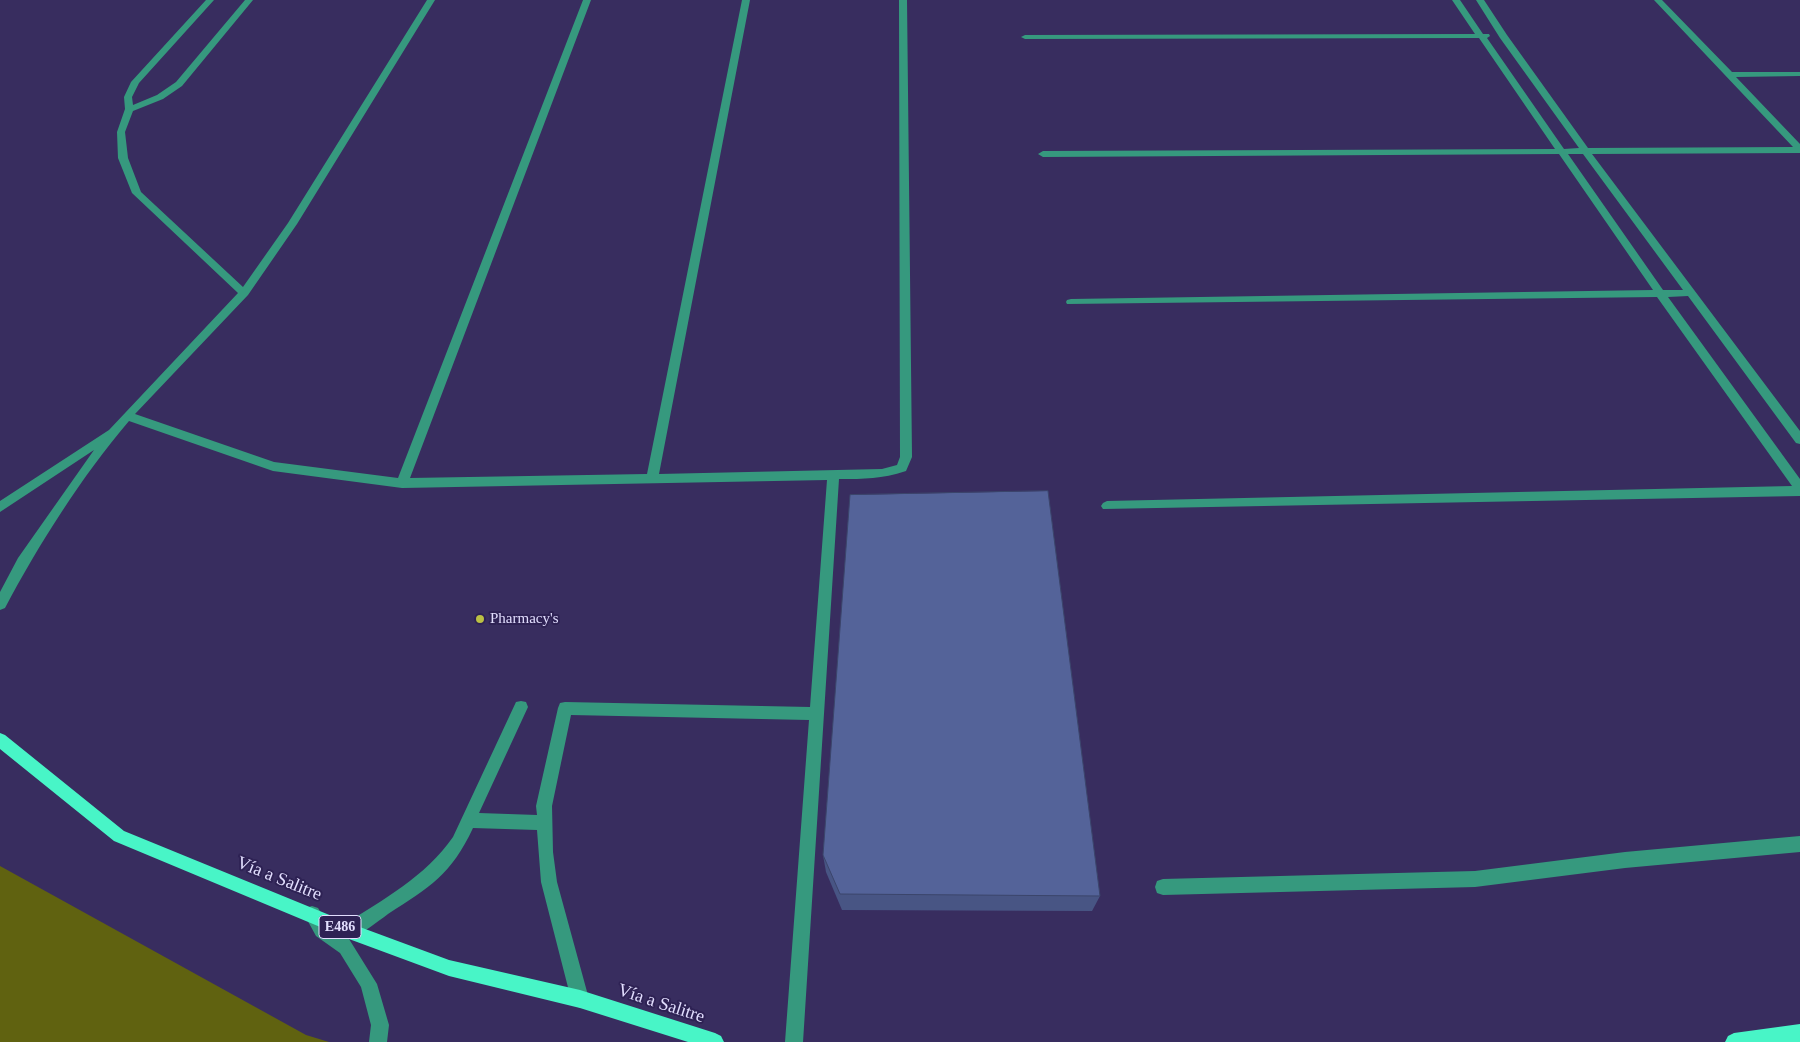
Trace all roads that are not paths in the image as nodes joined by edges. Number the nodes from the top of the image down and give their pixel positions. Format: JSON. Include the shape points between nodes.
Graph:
{"nodes":[{"id":1,"x":210,"y":0,"type":"edge"},
{"id":2,"x":249,"y":0,"type":"edge"},
{"id":3,"x":430,"y":0,"type":"edge"},
{"id":4,"x":587,"y":0,"type":"edge"},
{"id":5,"x":746,"y":0,"type":"edge"},
{"id":6,"x":903,"y":0,"type":"edge"},
{"id":7,"x":1456,"y":0,"type":"edge"},
{"id":8,"x":1480,"y":0,"type":"edge"},
{"id":9,"x":1658,"y":0,"type":"edge"},
{"id":10,"x":1481,"y":36,"type":"junction"},
{"id":11,"x":1503,"y":36,"type":"junction"},
{"id":12,"x":1025,"y":37,"type":"dead end"},
{"id":13,"x":1800,"y":74,"type":"edge"},
{"id":14,"x":1730,"y":75,"type":"junction"},
{"id":15,"x":129,"y":109,"type":"junction"},
{"id":16,"x":1800,"y":149,"type":"edge"},
{"id":17,"x":1564,"y":152,"type":"junction"},
{"id":18,"x":1586,"y":152,"type":"junction"},
{"id":19,"x":1043,"y":154,"type":"dead end"},
{"id":20,"x":244,"y":293,"type":"junction"},
{"id":21,"x":1660,"y":293,"type":"junction"},
{"id":22,"x":1691,"y":293,"type":"junction"},
{"id":23,"x":1070,"y":302,"type":"dead end"},
{"id":24,"x":127,"y":416,"type":"junction"},
{"id":25,"x":115,"y":430,"type":"junction"},
{"id":26,"x":1800,"y":440,"type":"edge"},
{"id":27,"x":833,"y":474,"type":"junction"},
{"id":28,"x":652,"y":478,"type":"junction"},
{"id":29,"x":402,"y":483,"type":"junction"},
{"id":30,"x":1800,"y":489,"type":"edge"},
{"id":31,"x":1107,"y":506,"type":"dead end"},
{"id":32,"x":0,"y":507,"type":"edge"},
{"id":33,"x":0,"y":604,"type":"edge"},
{"id":34,"x":521,"y":707,"type":"dead end"},
{"id":35,"x":816,"y":714,"type":"junction"},
{"id":36,"x":0,"y":740,"type":"edge"},
{"id":37,"x":468,"y":820,"type":"junction"},
{"id":38,"x":545,"y":823,"type":"junction"},
{"id":39,"x":1800,"y":844,"type":"edge"},
{"id":40,"x":1163,"y":887,"type":"dead end"},
{"id":41,"x":312,"y":914,"type":"junction"},
{"id":42,"x":349,"y":931,"type":"junction"},
{"id":43,"x":580,"y":999,"type":"junction"},
{"id":44,"x":1800,"y":1032,"type":"edge"},
{"id":45,"x":378,"y":1042,"type":"edge"},
{"id":46,"x":715,"y":1042,"type":"edge"},
{"id":47,"x":794,"y":1042,"type":"edge"},
{"id":48,"x":1734,"y":1042,"type":"edge"}],
"edges":[{"from":1,"to":15,"type":"street","via":[[134,82],[128,97]]},
{"from":2,"to":15,"type":"street","via":[[179,84],[160,97]]},
{"from":3,"to":20,"type":"street","via":[[292,224]]},
{"from":4,"to":29,"type":"street"},
{"from":5,"to":28,"type":"street"},
{"from":6,"to":27,"type":"street","via":[[906,457],[902,468],[882,474]]},
{"from":7,"to":10,"type":"street"},
{"from":8,"to":11,"type":"street"},
{"from":9,"to":14,"type":"street"},
{"from":10,"to":11,"type":"street"},
{"from":10,"to":12,"type":"street"},
{"from":10,"to":17,"type":"street"},
{"from":11,"to":18,"type":"street"},
{"from":13,"to":14,"type":"street"},
{"from":14,"to":16,"type":"street"},
{"from":15,"to":20,"type":"street","via":[[121,132],[123,158],[137,193]]},
{"from":16,"to":18,"type":"street"},
{"from":17,"to":18,"type":"street"},
{"from":17,"to":19,"type":"street"},
{"from":17,"to":21,"type":"street"},
{"from":18,"to":22,"type":"street"},
{"from":20,"to":24,"type":"street"},
{"from":21,"to":22,"type":"street"},
{"from":21,"to":23,"type":"street"},
{"from":21,"to":30,"type":"street"},
{"from":22,"to":26,"type":"street"},
{"from":24,"to":25,"type":"street"},
{"from":24,"to":29,"type":"street","via":[[273,466]]},
{"from":25,"to":32,"type":"street"},
{"from":25,"to":33,"type":"street","via":[[23,562]]},
{"from":27,"to":28,"type":"street"},
{"from":27,"to":35,"type":"street"},
{"from":28,"to":29,"type":"street"},
{"from":30,"to":31,"type":"street"},
{"from":34,"to":37,"type":"street"},
{"from":35,"to":38,"type":"street","via":[[565,708],[544,806]]},
{"from":35,"to":47,"type":"street"},
{"from":36,"to":41,"type":"main road","name":"Vía a Salitre","number":"E486","via":[[119,836]]},
{"from":37,"to":38,"type":"street"},
{"from":37,"to":42,"type":"street","via":[[446,860],[426,880]]},
{"from":38,"to":43,"type":"street","via":[[549,882]]},
{"from":39,"to":40,"type":"street","via":[[1624,860],[1476,879]]},
{"from":41,"to":42,"type":"main road","name":"Vía a Salitre","number":"E486"},
{"from":41,"to":45,"type":"street","via":[[322,930],[346,947],[369,984],[380,1025]]},
{"from":42,"to":43,"type":"main road","name":"Vía a Salitre","number":"E486","via":[[449,968]]},
{"from":43,"to":46,"type":"main road","name":"Vía a Salitre","number":"E486"},
{"from":44,"to":48,"type":"main road"}]}
